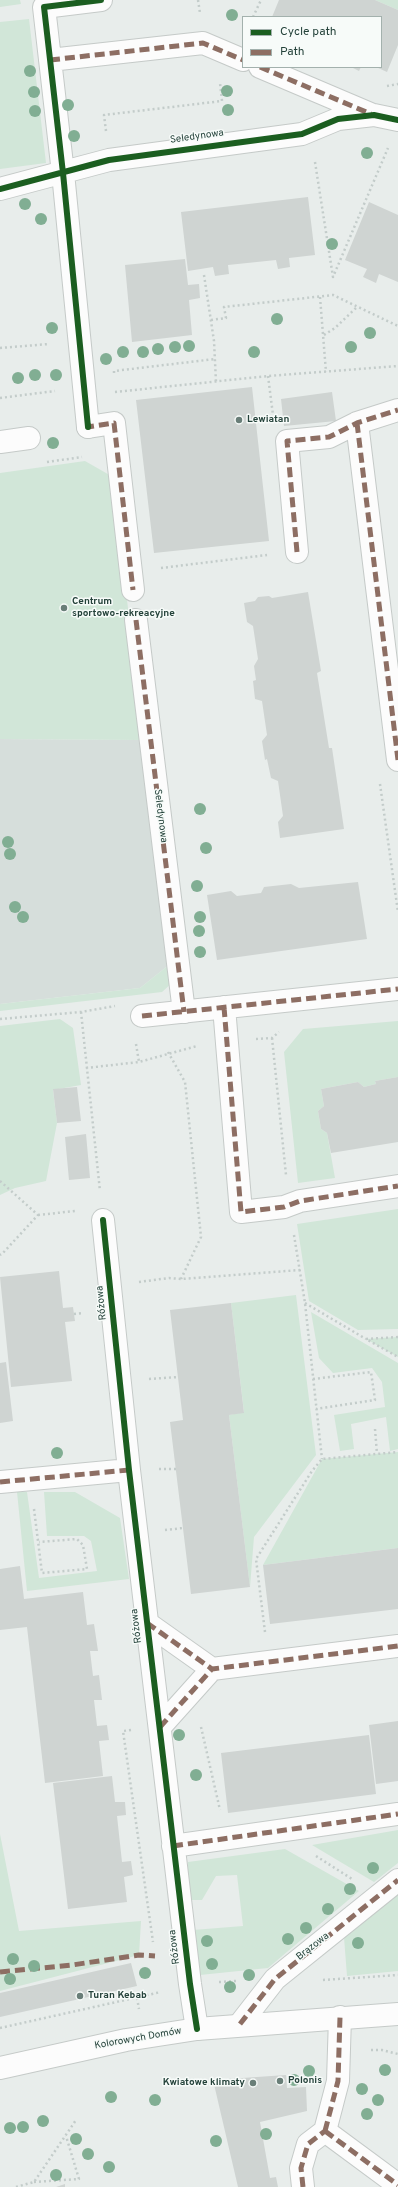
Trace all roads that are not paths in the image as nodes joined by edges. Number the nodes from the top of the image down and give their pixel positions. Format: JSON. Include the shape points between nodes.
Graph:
{"nodes":[{"id":1,"x":101,"y":0,"type":"edge"},
{"id":2,"x":50,"y":60,"type":"junction"},
{"id":3,"x":242,"y":60,"type":"edge"},
{"id":4,"x":262,"y":68,"type":"edge"},
{"id":5,"x":374,"y":115,"type":"junction"},
{"id":6,"x":398,"y":120,"type":"edge"},
{"id":7,"x":63,"y":173,"type":"junction"},
{"id":8,"x":0,"y":189,"type":"edge"},
{"id":9,"x":398,"y":410,"type":"edge"},
{"id":10,"x":357,"y":423,"type":"junction"},
{"id":11,"x":29,"y":438,"type":"dead end"},
{"id":12,"x":0,"y":442,"type":"edge"},
{"id":13,"x":297,"y":552,"type":"dead end"},
{"id":14,"x":132,"y":581,"type":"road end"},
{"id":15,"x":136,"y":620,"type":"dead end"},
{"id":16,"x":398,"y":760,"type":"edge"},
{"id":17,"x":398,"y":989,"type":"edge"},
{"id":18,"x":224,"y":1007,"type":"junction"},
{"id":19,"x":184,"y":1012,"type":"junction"},
{"id":20,"x":142,"y":1016,"type":"dead end"},
{"id":21,"x":398,"y":1186,"type":"edge"},
{"id":22,"x":103,"y":1220,"type":"dead end"},
{"id":23,"x":129,"y":1470,"type":"junction"},
{"id":24,"x":0,"y":1482,"type":"edge"},
{"id":25,"x":147,"y":1623,"type":"junction"},
{"id":26,"x":398,"y":1646,"type":"edge"},
{"id":27,"x":212,"y":1669,"type":"junction"},
{"id":28,"x":160,"y":1727,"type":"junction"},
{"id":29,"x":398,"y":1814,"type":"edge"},
{"id":30,"x":173,"y":1846,"type":"junction"},
{"id":31,"x":398,"y":1880,"type":"edge"},
{"id":32,"x":398,"y":2014,"type":"edge"},
{"id":33,"x":340,"y":2017,"type":"junction"},
{"id":34,"x":240,"y":2024,"type":"junction"},
{"id":35,"x":197,"y":2029,"type":"junction"},
{"id":36,"x":0,"y":2068,"type":"edge"},
{"id":37,"x":325,"y":2131,"type":"junction"},
{"id":38,"x":398,"y":2185,"type":"edge"},
{"id":39,"x":303,"y":2187,"type":"edge"}],
"edges":[{"from":1,"to":2,"type":"street","via":[[44,7]]},
{"from":2,"to":3,"type":"street","via":[[203,42]]},
{"from":2,"to":7,"type":"street"},
{"from":4,"to":5,"type":"street"},
{"from":5,"to":6,"type":"street","name":"Seledynowa"},
{"from":5,"to":7,"type":"street","name":"Seledynowa","via":[[338,119],[302,134],[109,160]]},
{"from":7,"to":8,"type":"street","name":"Seledynowa"},
{"from":7,"to":14,"type":"street","via":[[88,427],[114,423]]},
{"from":9,"to":10,"type":"street"},
{"from":10,"to":13,"type":"street","via":[[329,437],[287,441]]},
{"from":10,"to":16,"type":"street"},
{"from":11,"to":12,"type":"street"},
{"from":15,"to":19,"type":"street","name":"Seledynowa"},
{"from":17,"to":18,"type":"street"},
{"from":18,"to":19,"type":"street"},
{"from":18,"to":21,"type":"street","via":[[241,1212]]},
{"from":19,"to":20,"type":"street"},
{"from":22,"to":23,"type":"street","name":"Różowa"},
{"from":23,"to":24,"type":"street"},
{"from":23,"to":25,"type":"street","name":"Różowa"},
{"from":25,"to":27,"type":"street"},
{"from":25,"to":28,"type":"street","name":"Różowa"},
{"from":26,"to":27,"type":"street","via":[[268,1660]]},
{"from":27,"to":28,"type":"street"},
{"from":28,"to":30,"type":"street","name":"Różowa"},
{"from":29,"to":30,"type":"street"},
{"from":30,"to":35,"type":"street","name":"Różowa"},
{"from":31,"to":34,"type":"street","name":"Brązowa","via":[[275,1979]]},
{"from":32,"to":33,"type":"street","name":"Kolorowych Domów"},
{"from":33,"to":34,"type":"street","name":"Kolorowych Domów"},
{"from":33,"to":37,"type":"street","via":[[338,2081]]},
{"from":34,"to":35,"type":"street","name":"Kolorowych Domów"},
{"from":35,"to":36,"type":"street","name":"Kolorowych Domów","via":[[126,2040]]},
{"from":37,"to":38,"type":"street"},
{"from":37,"to":39,"type":"street","via":[[308,2144],[301,2168]]}]}
